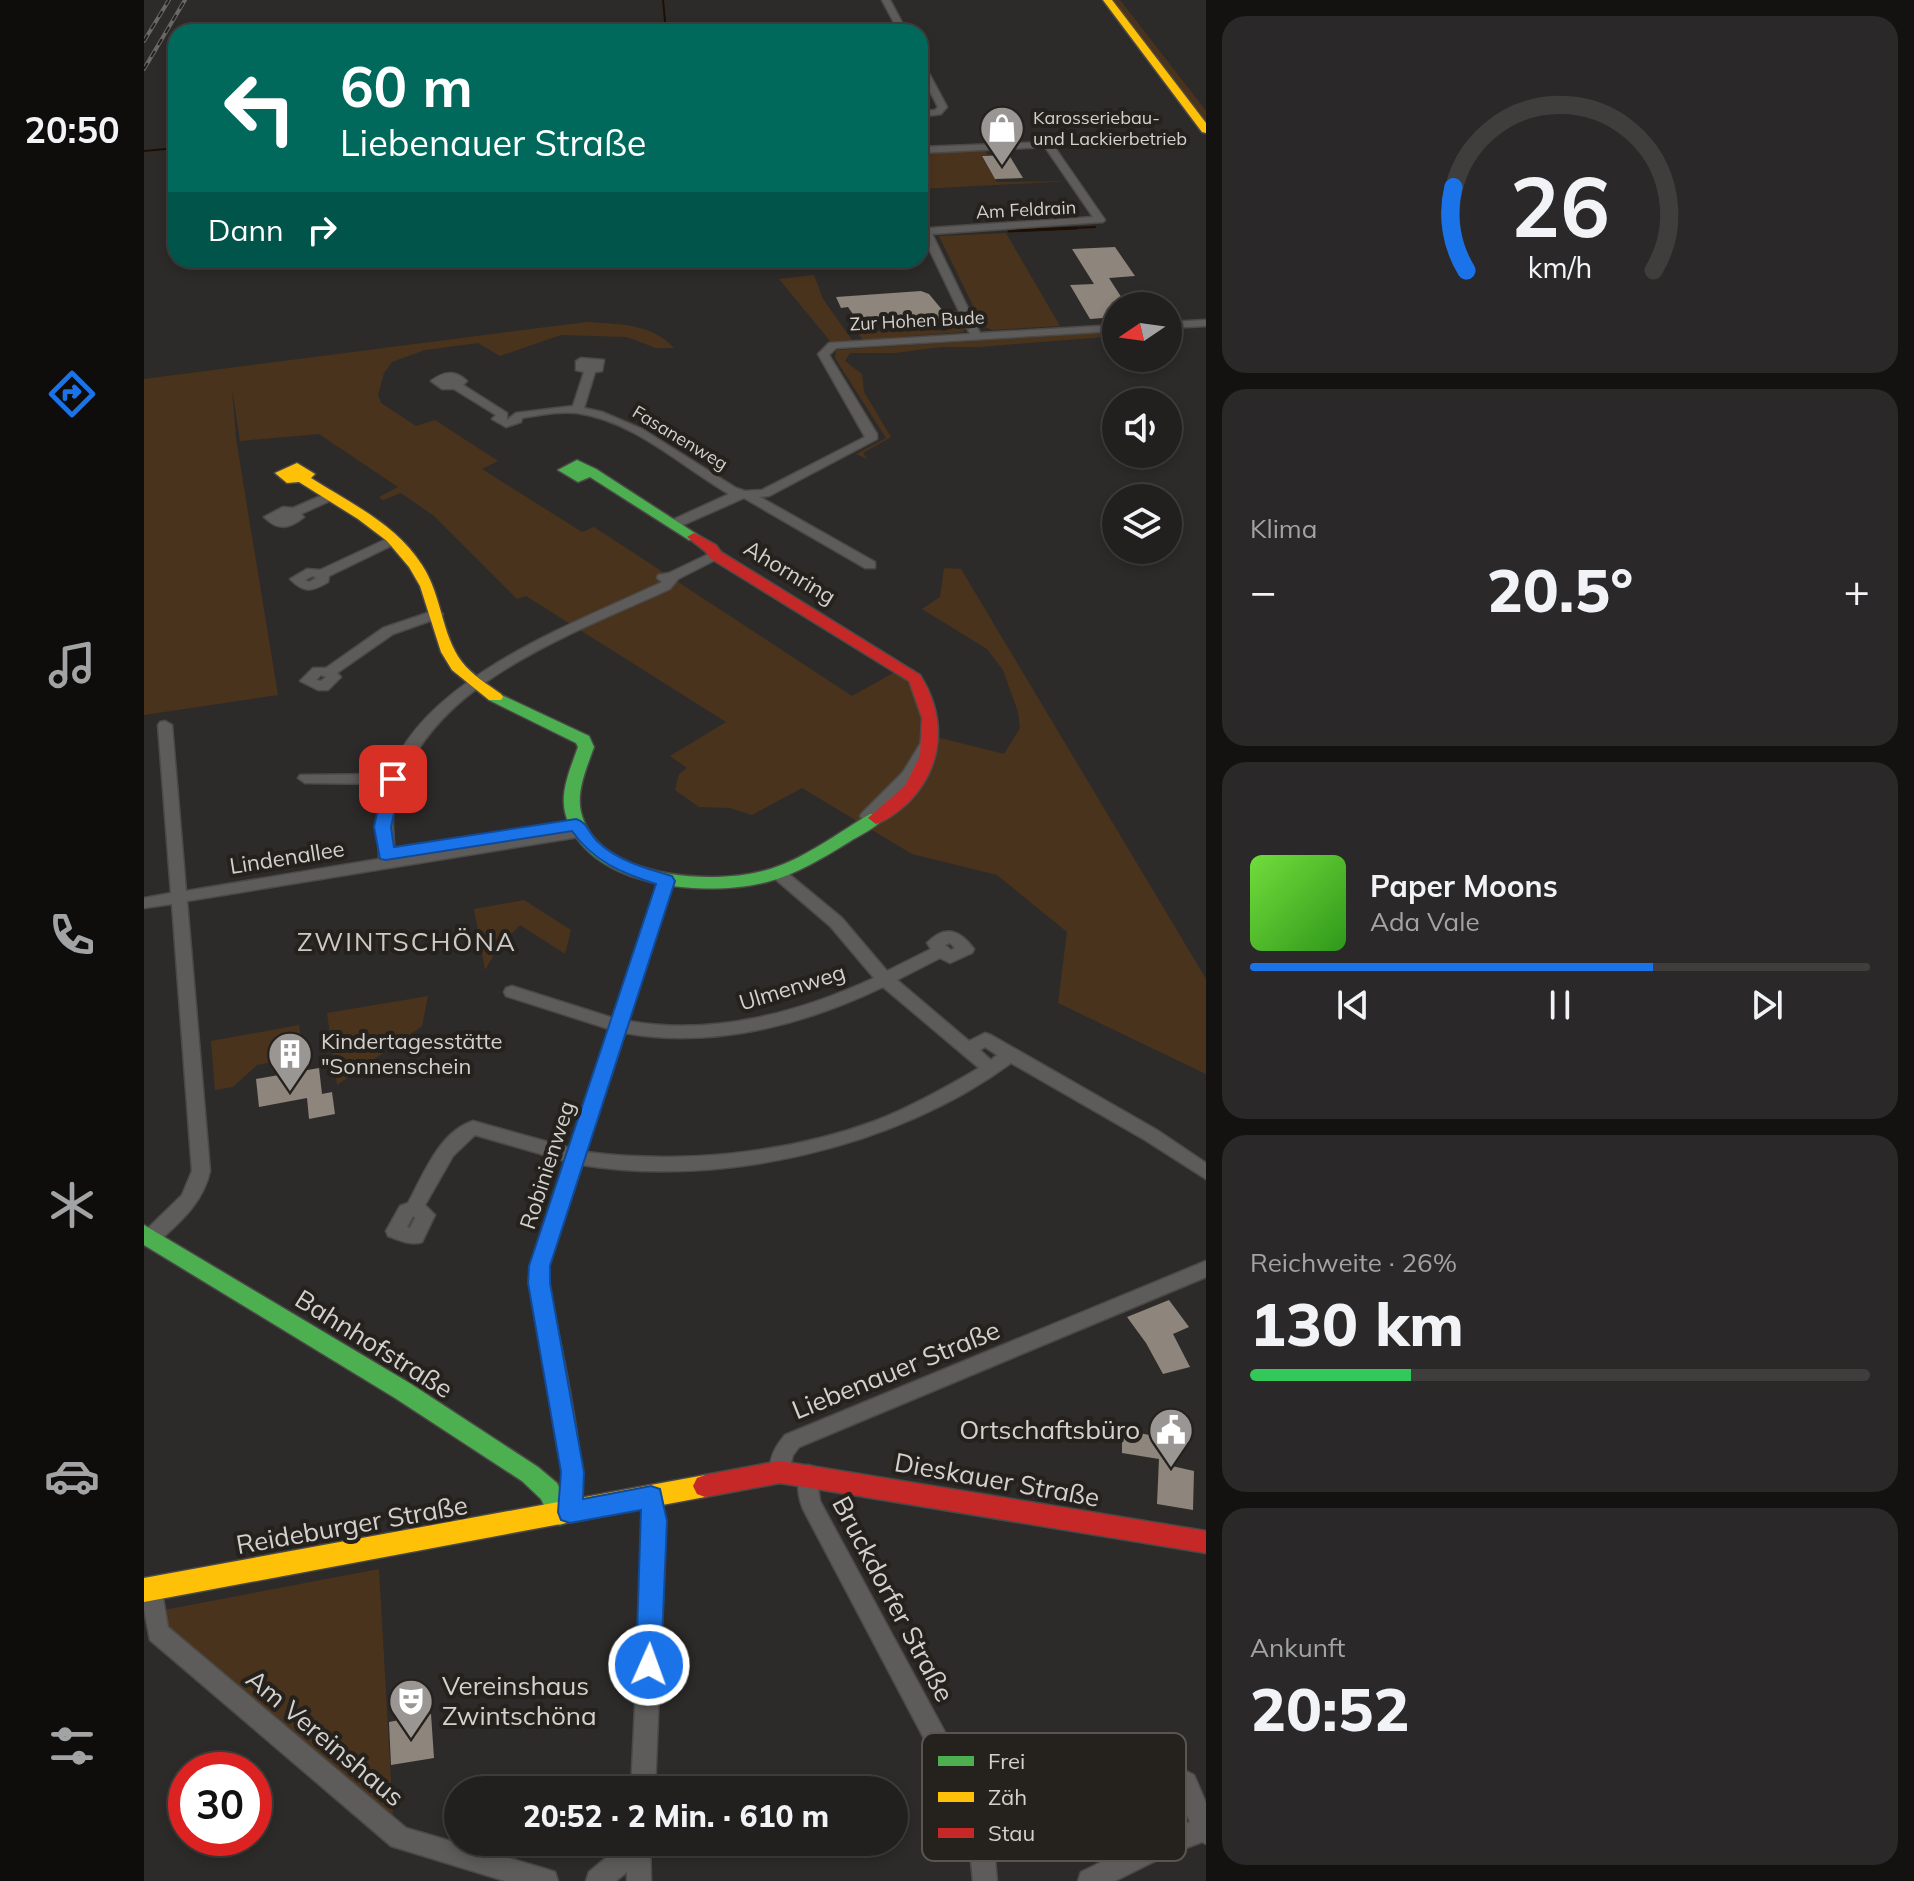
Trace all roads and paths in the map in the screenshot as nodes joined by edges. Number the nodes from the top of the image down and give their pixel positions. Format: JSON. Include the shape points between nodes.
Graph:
{"nodes":[{"id":1,"x":886,"y":0,"type":"edge"},
{"id":2,"x":1107,"y":0,"type":"edge"},
{"id":3,"x":899,"y":24,"type":"edge"},
{"id":4,"x":928,"y":79,"type":"edge"},
{"id":5,"x":928,"y":113,"type":"edge"},
{"id":6,"x":1206,"y":130,"type":"edge"},
{"id":7,"x":928,"y":150,"type":"edge"},
{"id":8,"x":928,"y":231,"type":"edge"},
{"id":9,"x":928,"y":235,"type":"edge"},
{"id":10,"x":1206,"y":323,"type":"edge"},
{"id":11,"x":1182,"y":324,"type":"edge"},
{"id":12,"x":1102,"y":329,"type":"edge"},
{"id":13,"x":976,"y":335,"type":"junction"},
{"id":14,"x":590,"y":369,"type":"dead end"},
{"id":15,"x":456,"y":385,"type":"dead end"},
{"id":16,"x":578,"y":410,"type":"junction"},
{"id":17,"x":591,"y":472,"type":"dead end"},
{"id":18,"x":300,"y":477,"type":"dead end"},
{"id":19,"x":746,"y":494,"type":"junction"},
{"id":20,"x":330,"y":496,"type":"junction"},
{"id":21,"x":292,"y":513,"type":"dead end"},
{"id":22,"x":677,"y":526,"type":"junction"},
{"id":23,"x":393,"y":540,"type":"junction"},
{"id":24,"x":715,"y":555,"type":"junction"},
{"id":25,"x":870,"y":565,"type":"dead end"},
{"id":26,"x":322,"y":574,"type":"dead end"},
{"id":27,"x":436,"y":614,"type":"junction"},
{"id":28,"x":329,"y":672,"type":"dead end"},
{"id":29,"x":473,"y":685,"type":"junction"},
{"id":30,"x":165,"y":725,"type":"dead end"},
{"id":31,"x":305,"y":778,"type":"dead end"},
{"id":32,"x":393,"y":779,"type":"junction"},
{"id":33,"x":578,"y":828,"type":"junction"},
{"id":34,"x":387,"y":859,"type":"junction"},
{"id":35,"x":779,"y":874,"type":"junction"},
{"id":36,"x":666,"y":881,"type":"junction"},
{"id":37,"x":178,"y":892,"type":"junction"},
{"id":38,"x":144,"y":893,"type":"edge"},
{"id":39,"x":144,"y":903,"type":"edge"},
{"id":40,"x":941,"y":951,"type":"dead end"},
{"id":41,"x":884,"y":979,"type":"junction"},
{"id":42,"x":512,"y":992,"type":"dead end"},
{"id":43,"x":617,"y":1025,"type":"junction"},
{"id":44,"x":968,"y":1050,"type":"junction"},
{"id":45,"x":1010,"y":1055,"type":"junction"},
{"id":46,"x":991,"y":1069,"type":"junction"},
{"id":47,"x":574,"y":1157,"type":"junction"},
{"id":48,"x":1206,"y":1172,"type":"edge"},
{"id":49,"x":414,"y":1208,"type":"dead end"},
{"id":50,"x":147,"y":1236,"type":"edge"},
{"id":51,"x":1206,"y":1269,"type":"edge"},
{"id":52,"x":780,"y":1472,"type":"junction"},
{"id":53,"x":808,"y":1474,"type":"junction"},
{"id":54,"x":651,"y":1497,"type":"junction"},
{"id":55,"x":565,"y":1513,"type":"junction"},
{"id":56,"x":1206,"y":1542,"type":"edge"},
{"id":57,"x":148,"y":1589,"type":"edge"},
{"id":58,"x":934,"y":1733,"type":"edge"},
{"id":59,"x":644,"y":1776,"type":"edge"},
{"id":60,"x":1186,"y":1783,"type":"dead end"},
{"id":61,"x":1206,"y":1831,"type":"edge"},
{"id":62,"x":1186,"y":1837,"type":"edge"},
{"id":63,"x":626,"y":1856,"type":"edge"},
{"id":64,"x":638,"y":1856,"type":"edge"},
{"id":65,"x":983,"y":1861,"type":"edge"},
{"id":66,"x":1129,"y":1861,"type":"edge"},
{"id":67,"x":546,"y":1881,"type":"edge"},
{"id":68,"x":598,"y":1881,"type":"edge"},
{"id":69,"x":639,"y":1881,"type":"edge"},
{"id":70,"x":985,"y":1881,"type":"edge"},
{"id":71,"x":1090,"y":1881,"type":"edge"}],
"edges":[{"from":1,"to":3,"type":"street"},
{"from":2,"to":6,"type":"street"},
{"from":4,"to":5,"type":"street","via":[[943,107]]},
{"from":7,"to":8,"type":"street","name":"Am Feldrain","via":[[1048,144],[1100,220]]},
{"from":9,"to":13,"type":"street"},
{"from":10,"to":11,"type":"street"},
{"from":12,"to":13,"type":"street","name":"Zur Hohen Bude"},
{"from":13,"to":19,"type":"street","name":"Zur Hohen Bude","via":[[828,348],[823,354],[871,439],[765,493]]},
{"from":14,"to":16,"type":"street"},
{"from":15,"to":16,"type":"street","name":"Fasanenweg","via":[[509,419]]},
{"from":16,"to":19,"type":"street","name":"Fasanenweg","via":[[624,424],[732,491]]},
{"from":17,"to":22,"type":"street","name":"Ahornring"},
{"from":18,"to":20,"type":"street"},
{"from":19,"to":22,"type":"street","via":[[733,495]]},
{"from":19,"to":25,"type":"street","name":"Fasanenweg"},
{"from":20,"to":21,"type":"street"},
{"from":20,"to":23,"type":"street"},
{"from":22,"to":24,"type":"street","name":"Ahornring"},
{"from":23,"to":26,"type":"street"},
{"from":23,"to":27,"type":"street","via":[[419,570]]},
{"from":24,"to":29,"type":"street","via":[[673,576],[665,586],[593,622],[571,627]]},
{"from":24,"to":35,"type":"street","name":"Ahornring","via":[[915,678],[935,719],[933,750],[921,775],[878,819]]},
{"from":27,"to":28,"type":"street","via":[[388,631]]},
{"from":27,"to":29,"type":"street","via":[[445,649]]},
{"from":29,"to":32,"type":"street","via":[[425,726]]},
{"from":29,"to":33,"type":"street","via":[[583,740],[586,747],[569,787]]},
{"from":30,"to":37,"type":"street"},
{"from":31,"to":32,"type":"street"},
{"from":32,"to":34,"type":"street","via":[[383,827]]},
{"from":33,"to":34,"type":"street","name":"Lindenallee"},
{"from":33,"to":36,"type":"street","name":"Ahornring","via":[[610,858]]},
{"from":34,"to":37,"type":"street","name":"Lindenallee"},
{"from":35,"to":36,"type":"street","name":"Ahornring","via":[[726,884]]},
{"from":35,"to":41,"type":"street","via":[[836,922]]},
{"from":36,"to":43,"type":"street","name":"Robinienweg"},
{"from":37,"to":38,"type":"street","name":"Lindenallee"},
{"from":37,"to":39,"type":"street","name":"Lindenallee"},
{"from":37,"to":50,"type":"street","via":[[201,1171],[189,1201]]},
{"from":40,"to":41,"type":"street","name":"Ulmenweg"},
{"from":41,"to":43,"type":"street","name":"Ulmenweg","via":[[819,1006],[732,1029],[683,1033]]},
{"from":41,"to":44,"type":"street"},
{"from":42,"to":43,"type":"street"},
{"from":43,"to":47,"type":"street","name":"Robinienweg"},
{"from":44,"to":45,"type":"street","via":[[985,1039]]},
{"from":44,"to":46,"type":"street"},
{"from":45,"to":46,"type":"street"},
{"from":45,"to":48,"type":"street"},
{"from":46,"to":47,"type":"street","via":[[908,1116],[814,1148],[762,1157],[656,1163]]},
{"from":47,"to":49,"type":"street","via":[[473,1128],[450,1147]]},
{"from":47,"to":55,"type":"street","name":"Robinienweg","via":[[539,1283],[572,1472]]},
{"from":50,"to":55,"type":"street","name":"Bahnhofstraße","via":[[530,1474]]},
{"from":51,"to":52,"type":"street","name":"Liebenauer Straße","via":[[792,1441],[783,1452]]},
{"from":52,"to":53,"type":"street","name":"Dieskauer Straße"},
{"from":52,"to":54,"type":"street"},
{"from":53,"to":56,"type":"street","name":"Dieskauer Straße"},
{"from":53,"to":58,"type":"street","name":"Bruckdorfer Straße","via":[[810,1502]]},
{"from":54,"to":55,"type":"street"},
{"from":54,"to":59,"type":"street","via":[[655,1521]]},
{"from":55,"to":57,"type":"street","name":"Reideburger Straße"},
{"from":57,"to":67,"type":"street","name":"Am Vereinshaus","via":[[158,1632],[399,1838]]},
{"from":60,"to":61,"type":"street"},
{"from":61,"to":62,"type":"street"},
{"from":63,"to":68,"type":"street"},
{"from":64,"to":69,"type":"street"},
{"from":65,"to":70,"type":"street","name":"Bruckdorfer Straße"},
{"from":66,"to":71,"type":"street"}]}
